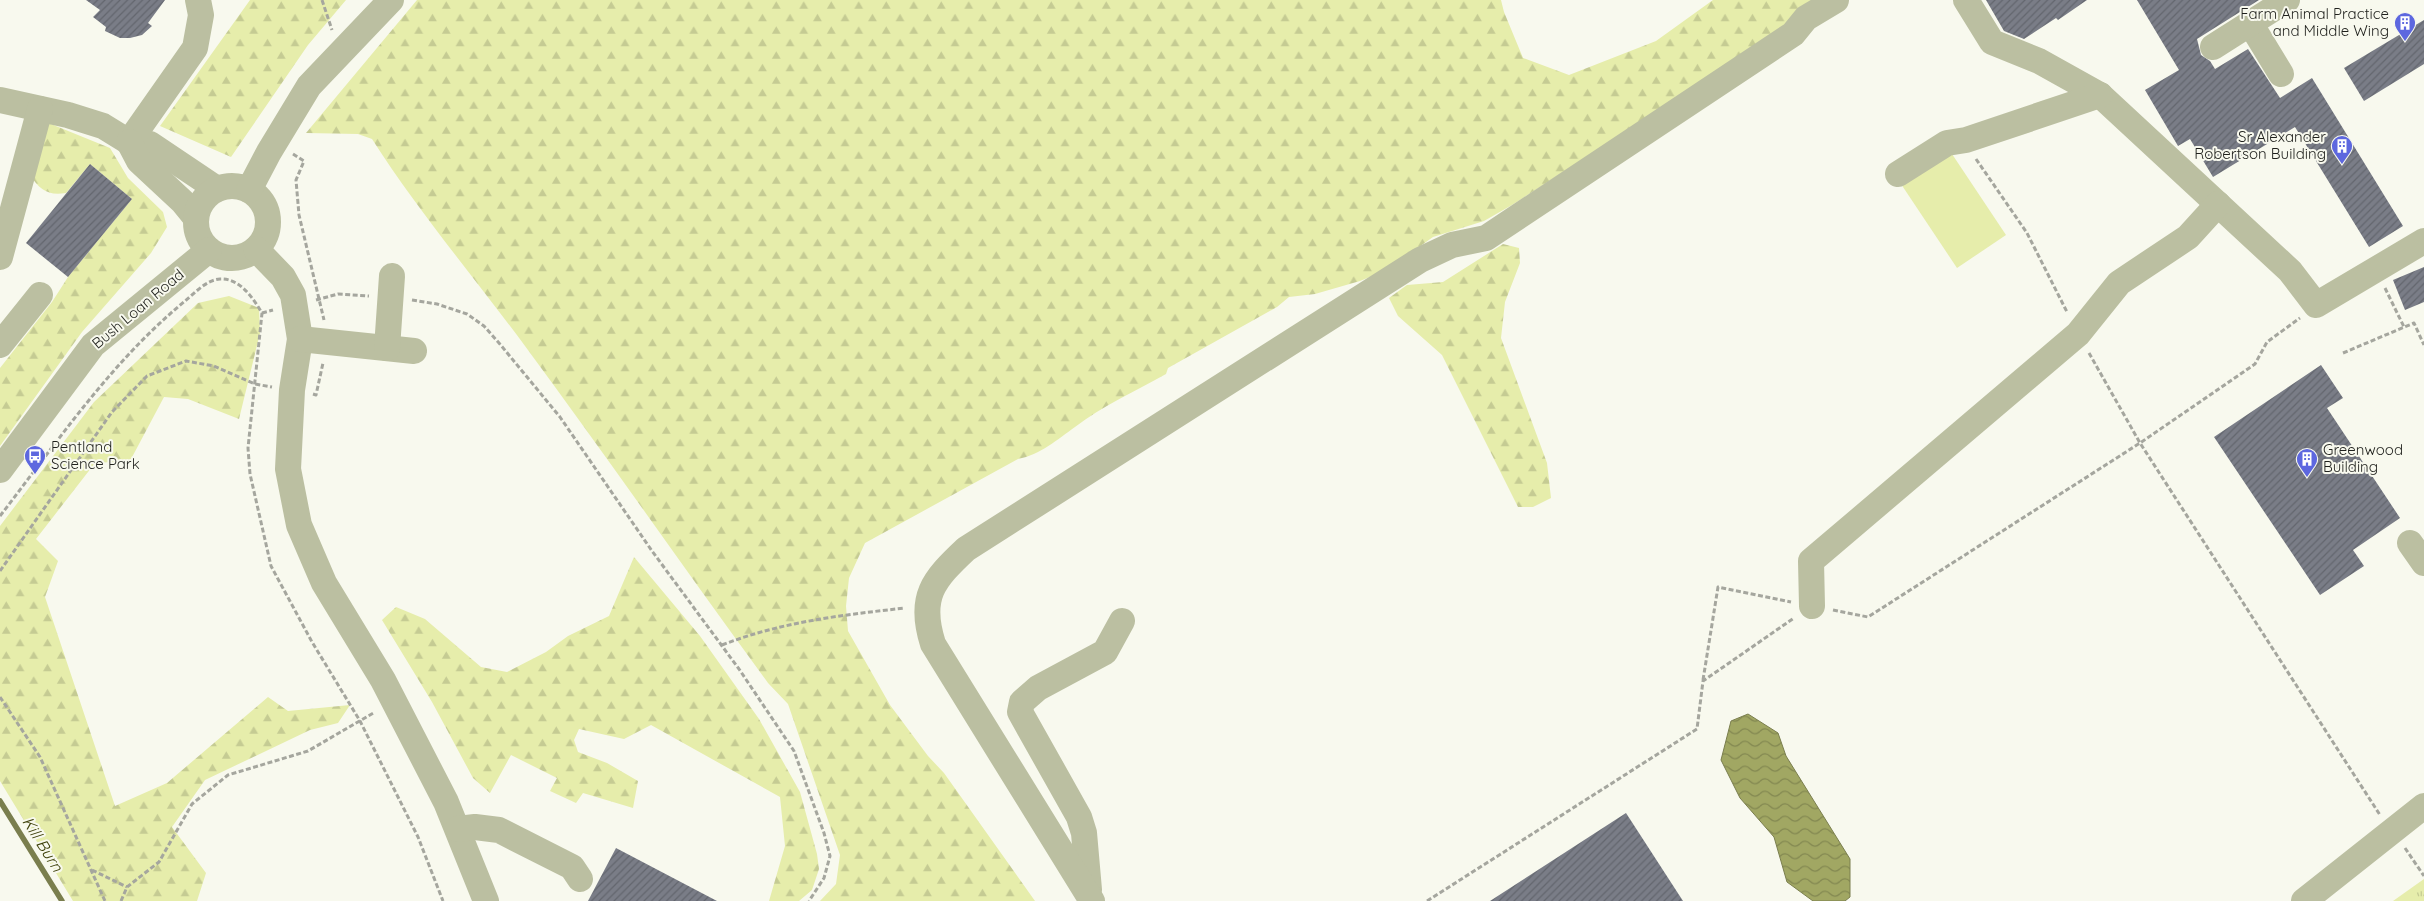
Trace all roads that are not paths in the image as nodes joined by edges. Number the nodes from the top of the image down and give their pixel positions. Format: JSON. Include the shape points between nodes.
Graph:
{"nodes":[{"id":1,"x":198,"y":0,"type":"edge"},
{"id":2,"x":391,"y":0,"type":"edge"},
{"id":3,"x":1836,"y":0,"type":"edge"},
{"id":4,"x":1966,"y":0,"type":"edge"},
{"id":5,"x":2287,"y":0,"type":"edge"},
{"id":6,"x":2250,"y":23,"type":"junction"},
{"id":7,"x":2213,"y":47,"type":"dead end"},
{"id":8,"x":2281,"y":74,"type":"dead end"},
{"id":9,"x":2100,"y":95,"type":"junction"},
{"id":10,"x":0,"y":100,"type":"edge"},
{"id":11,"x":40,"y":109,"type":"junction"},
{"id":12,"x":129,"y":142,"type":"junction"},
{"id":13,"x":1898,"y":174,"type":"dead end"},
{"id":14,"x":216,"y":189,"type":"junction"},
{"id":15,"x":249,"y":190,"type":"junction"},
{"id":16,"x":2218,"y":204,"type":"junction"},
{"id":17,"x":196,"y":218,"type":"junction"},
{"id":18,"x":2424,"y":241,"type":"edge"},
{"id":19,"x":256,"y":248,"type":"junction"},
{"id":20,"x":209,"y":250,"type":"junction"},
{"id":21,"x":0,"y":257,"type":"edge"},
{"id":22,"x":391,"y":287,"type":"road end"},
{"id":23,"x":40,"y":295,"type":"dead end"},
{"id":24,"x":300,"y":338,"type":"junction"},
{"id":25,"x":0,"y":345,"type":"edge"},
{"id":26,"x":387,"y":348,"type":"junction"},
{"id":27,"x":414,"y":351,"type":"dead end"},
{"id":28,"x":0,"y":470,"type":"edge"},
{"id":29,"x":1812,"y":606,"type":"road end"},
{"id":30,"x":1122,"y":621,"type":"dead end"},
{"id":31,"x":2424,"y":806,"type":"edge"},
{"id":32,"x":458,"y":829,"type":"junction"},
{"id":33,"x":580,"y":879,"type":"dead end"},
{"id":34,"x":1091,"y":899,"type":"edge"},
{"id":35,"x":486,"y":901,"type":"edge"},
{"id":36,"x":2304,"y":901,"type":"edge"}],
"edges":[{"from":1,"to":12,"type":"street","via":[[201,15],[195,48]]},
{"from":2,"to":15,"type":"street","via":[[309,86]]},
{"from":3,"to":34,"type":"street","via":[[1806,18],[1793,34],[1486,238],[1452,245],[1420,260],[966,549],[941,573],[928,599],[927,625],[933,644]]},
{"from":4,"to":9,"type":"street","via":[[1992,42],[2039,61]]},
{"from":5,"to":6,"type":"street"},
{"from":6,"to":7,"type":"street"},
{"from":6,"to":8,"type":"street"},
{"from":9,"to":13,"type":"street","via":[[1966,140],[1947,142]]},
{"from":9,"to":16,"type":"street"},
{"from":10,"to":11,"type":"street"},
{"from":11,"to":12,"type":"street","via":[[103,126]]},
{"from":11,"to":21,"type":"street"},
{"from":12,"to":14,"type":"street","via":[[150,144]]},
{"from":12,"to":17,"type":"street","via":[[140,161],[184,202]]},
{"from":14,"to":15,"type":"street","via":[[239,186]]},
{"from":14,"to":17,"type":"street","via":[[203,201]]},
{"from":15,"to":19,"type":"street","via":[[260,198],[267,210],[265,238]]},
{"from":16,"to":18,"type":"street","via":[[2290,270],[2316,305]]},
{"from":16,"to":29,"type":"street","via":[[2188,237],[2119,283],[2078,334],[1811,561]]},
{"from":17,"to":20,"type":"street","via":[[197,230]]},
{"from":19,"to":20,"type":"street","via":[[233,258]]},
{"from":19,"to":24,"type":"street","via":[[283,277],[293,295]]},
{"from":20,"to":28,"type":"street","name":"Bush Loan Road","via":[[93,345]]},
{"from":22,"to":26,"type":"street"},
{"from":23,"to":25,"type":"street"},
{"from":24,"to":26,"type":"street"},
{"from":24,"to":32,"type":"street","via":[[304,392],[288,469],[299,525],[324,584],[383,680]]},
{"from":26,"to":27,"type":"street"},
{"from":30,"to":34,"type":"street","via":[[1105,652],[1038,688],[1022,702],[1020,712],[1080,817]]},
{"from":31,"to":36,"type":"street"},
{"from":32,"to":33,"type":"street","via":[[499,830],[572,867]]},
{"from":32,"to":35,"type":"street"}]}
